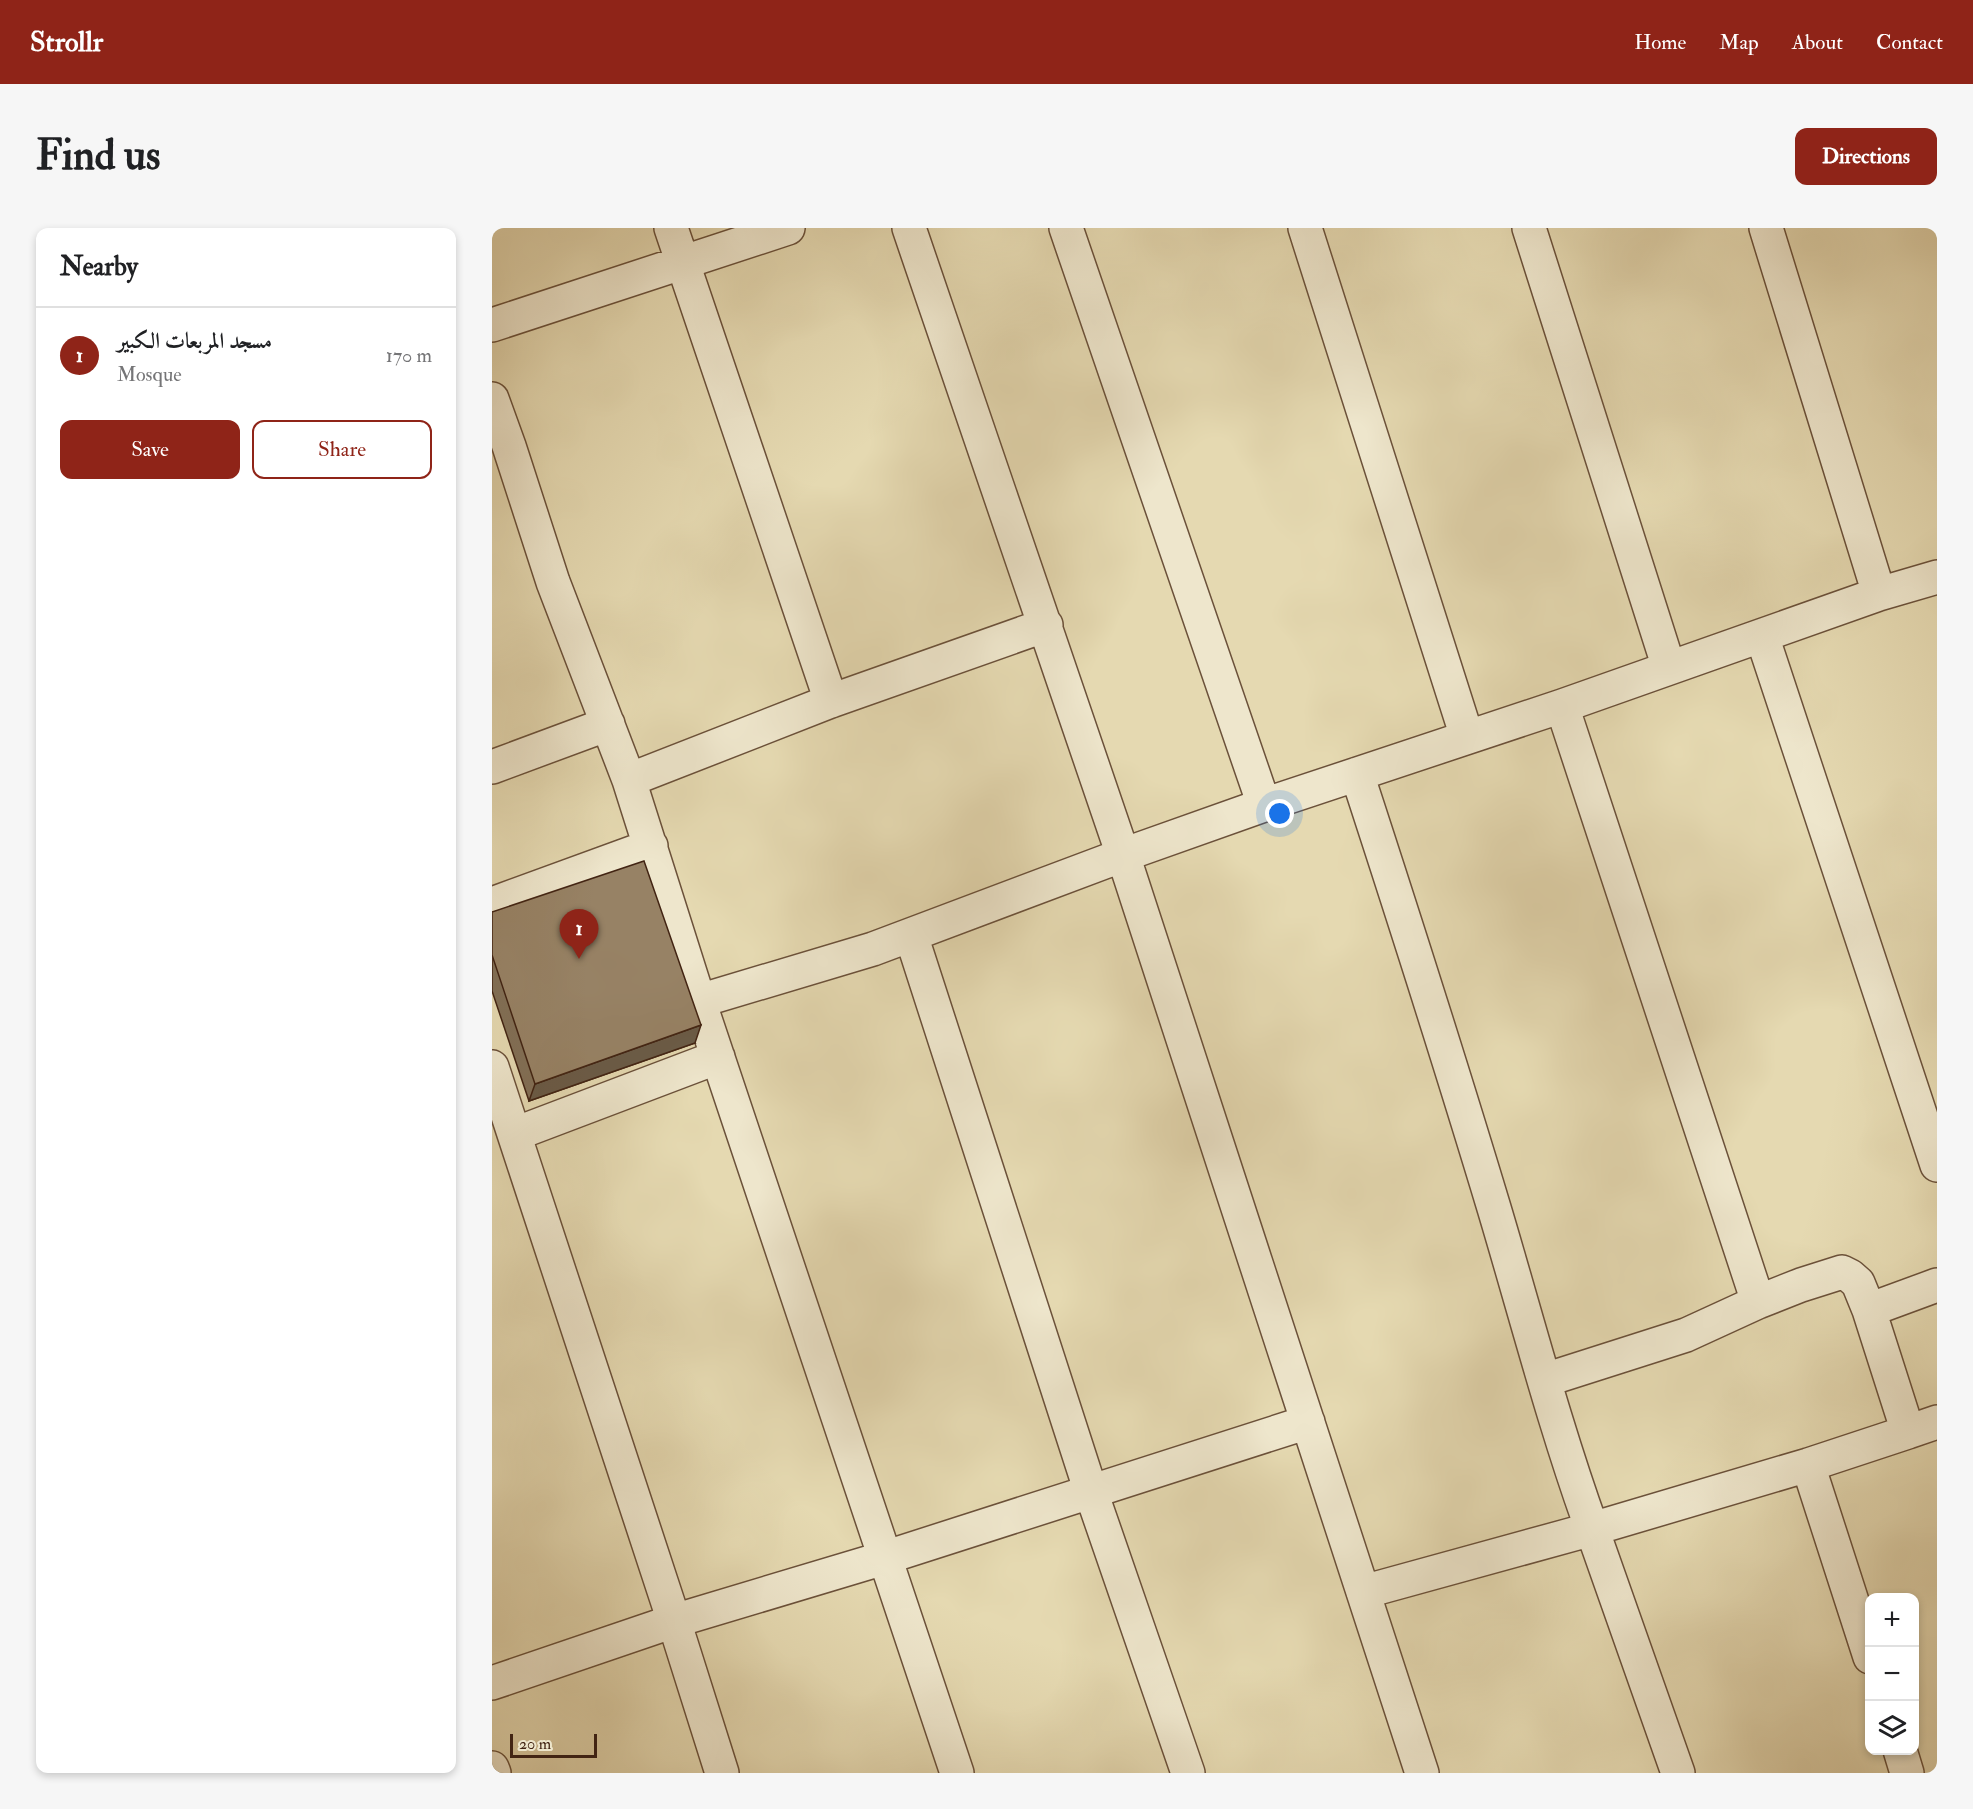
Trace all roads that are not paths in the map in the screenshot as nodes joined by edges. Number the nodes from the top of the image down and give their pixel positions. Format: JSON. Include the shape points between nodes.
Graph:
{"nodes":[{"id":1,"x":671,"y":228,"type":"edge"},
{"id":2,"x":788,"y":228,"type":"edge"},
{"id":3,"x":909,"y":228,"type":"edge"},
{"id":4,"x":1066,"y":228,"type":"edge"},
{"id":5,"x":1305,"y":228,"type":"edge"},
{"id":6,"x":1529,"y":228,"type":"edge"},
{"id":7,"x":1766,"y":228,"type":"edge"},
{"id":8,"x":683,"y":263,"type":"junction"},
{"id":9,"x":492,"y":325,"type":"edge"},
{"id":10,"x":492,"y":399,"type":"edge"},
{"id":11,"x":1937,"y":577,"type":"edge"},
{"id":12,"x":1879,"y":594,"type":"junction"},
{"id":13,"x":1046,"y":625,"type":"junction"},
{"id":14,"x":1762,"y":636,"type":"junction"},
{"id":15,"x":1669,"y":668,"type":"junction"},
{"id":16,"x":831,"y":701,"type":"junction"},
{"id":17,"x":1562,"y":706,"type":"junction"},
{"id":18,"x":608,"y":724,"type":"junction"},
{"id":19,"x":1467,"y":737,"type":"junction"},
{"id":20,"x":492,"y":767,"type":"edge"},
{"id":21,"x":1357,"y":774,"type":"junction"},
{"id":22,"x":629,"y":780,"type":"junction"},
{"id":23,"x":1264,"y":805,"type":"junction"},
{"id":24,"x":651,"y":846,"type":"junction"},
{"id":25,"x":1123,"y":855,"type":"junction"},
{"id":26,"x":492,"y":904,"type":"edge"},
{"id":27,"x":911,"y":935,"type":"junction"},
{"id":28,"x":699,"y":1002,"type":"junction"},
{"id":29,"x":718,"y":1057,"type":"junction"},
{"id":30,"x":492,"y":1067,"type":"edge"},
{"id":31,"x":515,"y":1134,"type":"junction"},
{"id":32,"x":1937,"y":1164,"type":"edge"},
{"id":33,"x":1937,"y":1285,"type":"edge"},
{"id":34,"x":1758,"y":1302,"type":"junction"},
{"id":35,"x":1869,"y":1310,"type":"junction"},
{"id":36,"x":1545,"y":1380,"type":"junction"},
{"id":37,"x":1308,"y":1422,"type":"junction"},
{"id":38,"x":1922,"y":1427,"type":"edge"},
{"id":39,"x":1808,"y":1465,"type":"junction"},
{"id":40,"x":1091,"y":1492,"type":"junction"},
{"id":41,"x":1592,"y":1529,"type":"junction"},
{"id":42,"x":884,"y":1558,"type":"junction"},
{"id":43,"x":1363,"y":1592,"type":"junction"},
{"id":44,"x":674,"y":1621,"type":"junction"},
{"id":45,"x":1866,"y":1647,"type":"edge"},
{"id":46,"x":492,"y":1683,"type":"edge"},
{"id":47,"x":1902,"y":1755,"type":"edge"},
{"id":48,"x":492,"y":1768,"type":"edge"},
{"id":49,"x":494,"y":1773,"type":"edge"},
{"id":50,"x":722,"y":1773,"type":"edge"},
{"id":51,"x":957,"y":1773,"type":"edge"},
{"id":52,"x":1188,"y":1773,"type":"edge"},
{"id":53,"x":1422,"y":1773,"type":"edge"},
{"id":54,"x":1678,"y":1773,"type":"edge"},
{"id":55,"x":1907,"y":1773,"type":"edge"}],
"edges":[{"from":1,"to":8,"type":"street"},
{"from":2,"to":8,"type":"street"},
{"from":3,"to":13,"type":"street"},
{"from":4,"to":23,"type":"street"},
{"from":5,"to":19,"type":"street"},
{"from":6,"to":15,"type":"street"},
{"from":7,"to":12,"type":"street"},
{"from":8,"to":9,"type":"street"},
{"from":8,"to":16,"type":"street"},
{"from":10,"to":18,"type":"street","via":[[553,582]]},
{"from":11,"to":12,"type":"street"},
{"from":12,"to":14,"type":"street"},
{"from":13,"to":16,"type":"street"},
{"from":13,"to":25,"type":"street"},
{"from":14,"to":15,"type":"street"},
{"from":14,"to":32,"type":"street"},
{"from":15,"to":17,"type":"street"},
{"from":16,"to":22,"type":"street"},
{"from":17,"to":19,"type":"street"},
{"from":17,"to":34,"type":"street"},
{"from":18,"to":20,"type":"street"},
{"from":18,"to":22,"type":"street"},
{"from":19,"to":21,"type":"street"},
{"from":21,"to":23,"type":"street"},
{"from":21,"to":36,"type":"street","via":[[1452,1070]]},
{"from":22,"to":24,"type":"street"},
{"from":23,"to":25,"type":"street"},
{"from":24,"to":26,"type":"street"},
{"from":24,"to":28,"type":"street"},
{"from":25,"to":27,"type":"street"},
{"from":25,"to":37,"type":"street"},
{"from":27,"to":28,"type":"street"},
{"from":27,"to":40,"type":"street"},
{"from":28,"to":29,"type":"street"},
{"from":29,"to":31,"type":"street"},
{"from":29,"to":42,"type":"street"},
{"from":30,"to":31,"type":"street"},
{"from":31,"to":44,"type":"street"},
{"from":33,"to":35,"type":"street"},
{"from":34,"to":35,"type":"street","via":[[1842,1272],[1858,1283]]},
{"from":34,"to":36,"type":"street","via":[[1686,1335]]},
{"from":35,"to":38,"type":"street"},
{"from":36,"to":41,"type":"street","via":[[1566,1459]]},
{"from":37,"to":40,"type":"street"},
{"from":37,"to":43,"type":"street"},
{"from":38,"to":39,"type":"street"},
{"from":39,"to":41,"type":"street"},
{"from":39,"to":45,"type":"street"},
{"from":40,"to":42,"type":"street"},
{"from":40,"to":52,"type":"street"},
{"from":41,"to":43,"type":"street"},
{"from":41,"to":54,"type":"street"},
{"from":42,"to":44,"type":"street"},
{"from":42,"to":51,"type":"street"},
{"from":43,"to":53,"type":"street"},
{"from":44,"to":46,"type":"street"},
{"from":44,"to":50,"type":"street"},
{"from":47,"to":55,"type":"street"},
{"from":48,"to":49,"type":"street"}]}
